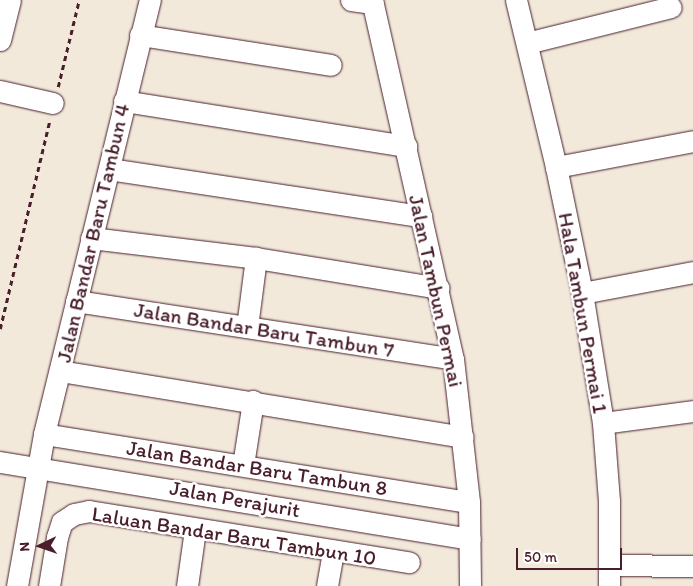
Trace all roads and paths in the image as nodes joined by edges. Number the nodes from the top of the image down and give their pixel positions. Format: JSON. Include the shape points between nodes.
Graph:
{"nodes":[{"id":1,"x":79,"y":0,"type":"edge"},
{"id":2,"x":150,"y":0,"type":"edge"},
{"id":3,"x":351,"y":0,"type":"edge"},
{"id":4,"x":516,"y":0,"type":"edge"},
{"id":5,"x":373,"y":2,"type":"edge"},
{"id":6,"x":6,"y":5,"type":"edge"},
{"id":7,"x":670,"y":7,"type":"dead end"},
{"id":8,"x":140,"y":35,"type":"junction"},
{"id":9,"x":0,"y":40,"type":"edge"},
{"id":10,"x":527,"y":43,"type":"junction"},
{"id":11,"x":331,"y":65,"type":"dead end"},
{"id":12,"x":0,"y":91,"type":"edge"},
{"id":13,"x":124,"y":101,"type":"junction"},
{"id":14,"x":54,"y":103,"type":"junction"},
{"id":15,"x":693,"y":141,"type":"edge"},
{"id":16,"x":406,"y":146,"type":"junction"},
{"id":17,"x":556,"y":167,"type":"junction"},
{"id":18,"x":109,"y":169,"type":"junction"},
{"id":19,"x":421,"y":216,"type":"junction"},
{"id":20,"x":91,"y":238,"type":"junction"},
{"id":21,"x":256,"y":258,"type":"junction"},
{"id":22,"x":693,"y":272,"type":"edge"},
{"id":23,"x":439,"y":288,"type":"junction"},
{"id":24,"x":582,"y":293,"type":"junction"},
{"id":25,"x":76,"y":301,"type":"junction"},
{"id":26,"x":247,"y":327,"type":"junction"},
{"id":27,"x":0,"y":329,"type":"edge"},
{"id":28,"x":453,"y":359,"type":"junction"},
{"id":29,"x":60,"y":371,"type":"junction"},
{"id":30,"x":253,"y":402,"type":"junction"},
{"id":31,"x":693,"y":411,"type":"edge"},
{"id":32,"x":603,"y":423,"type":"junction"},
{"id":33,"x":44,"y":434,"type":"junction"},
{"id":34,"x":463,"y":436,"type":"junction"},
{"id":35,"x":0,"y":462,"type":"edge"},
{"id":36,"x":243,"y":465,"type":"junction"},
{"id":37,"x":38,"y":467,"type":"junction"},
{"id":38,"x":469,"y":502,"type":"junction"},
{"id":39,"x":195,"y":530,"type":"junction"},
{"id":40,"x":470,"y":539,"type":"junction"},
{"id":41,"x":333,"y":551,"type":"junction"},
{"id":42,"x":409,"y":562,"type":"dead end"},
{"id":43,"x":693,"y":566,"type":"edge"},
{"id":44,"x":609,"y":576,"type":"edge"},
{"id":45,"x":17,"y":586,"type":"edge"},
{"id":46,"x":49,"y":586,"type":"edge"},
{"id":47,"x":186,"y":586,"type":"edge"},
{"id":48,"x":327,"y":586,"type":"edge"},
{"id":49,"x":470,"y":586,"type":"edge"}],
"edges":[{"from":1,"to":14,"type":"path"},
{"from":2,"to":8,"type":"street","name":"Jalan Bandar Baru Tambun 4"},
{"from":3,"to":5,"type":"street"},
{"from":4,"to":10,"type":"street","name":"Hala Tambun Permai 1"},
{"from":5,"to":16,"type":"street","name":"Jalan Tambun Permai"},
{"from":6,"to":9,"type":"street"},
{"from":7,"to":10,"type":"street"},
{"from":8,"to":11,"type":"street"},
{"from":8,"to":13,"type":"street","name":"Jalan Bandar Baru Tambun 4"},
{"from":10,"to":17,"type":"street","name":"Hala Tambun Permai 1"},
{"from":12,"to":14,"type":"street"},
{"from":13,"to":16,"type":"street"},
{"from":13,"to":18,"type":"street","name":"Jalan Bandar Baru Tambun 4"},
{"from":14,"to":27,"type":"path"},
{"from":15,"to":17,"type":"street"},
{"from":16,"to":19,"type":"street","name":"Jalan Tambun Permai"},
{"from":17,"to":24,"type":"street","name":"Hala Tambun Permai 1"},
{"from":18,"to":19,"type":"street"},
{"from":18,"to":20,"type":"street","name":"Jalan Bandar Baru Tambun 4"},
{"from":19,"to":23,"type":"street","name":"Jalan Tambun Permai"},
{"from":20,"to":21,"type":"street"},
{"from":20,"to":25,"type":"street","name":"Jalan Bandar Baru Tambun 4"},
{"from":21,"to":23,"type":"street"},
{"from":21,"to":26,"type":"street"},
{"from":22,"to":24,"type":"street"},
{"from":23,"to":28,"type":"street","name":"Jalan Tambun Permai"},
{"from":24,"to":32,"type":"street","name":"Hala Tambun Permai 1"},
{"from":25,"to":26,"type":"street","name":"Jalan Bandar Baru Tambun 7"},
{"from":25,"to":29,"type":"street","name":"Jalan Bandar Baru Tambun 4"},
{"from":26,"to":28,"type":"street","name":"Jalan Bandar Baru Tambun 7"},
{"from":28,"to":34,"type":"street","name":"Jalan Tambun Permai"},
{"from":29,"to":30,"type":"street"},
{"from":29,"to":33,"type":"street","name":"Jalan Bandar Baru Tambun 4"},
{"from":30,"to":34,"type":"street"},
{"from":30,"to":36,"type":"street"},
{"from":31,"to":32,"type":"street"},
{"from":32,"to":44,"type":"street","name":"Hala Tambun Permai 1"},
{"from":33,"to":36,"type":"street","name":"Jalan Bandar Baru Tambun 8"},
{"from":33,"to":37,"type":"street","name":"Jalan Bandar Baru Tambun 4"},
{"from":34,"to":38,"type":"street","name":"Jalan Tambun Permai"},
{"from":35,"to":37,"type":"street","name":"Jalan Perajurit"},
{"from":36,"to":38,"type":"street","name":"Jalan Bandar Baru Tambun 8"},
{"from":37,"to":40,"type":"street","name":"Jalan Perajurit"},
{"from":37,"to":45,"type":"street","name":"Jalan Bandar Baru Tambun 4"},
{"from":38,"to":40,"type":"street","name":"Jalan Tambun Permai"},
{"from":39,"to":41,"type":"street","name":"Laluan Bandar Baru Tambun 10"},
{"from":39,"to":46,"type":"street","name":"Laluan Bandar Baru Tambun 10","via":[[89,512],[74,514],[62,522]]},
{"from":39,"to":47,"type":"street"},
{"from":40,"to":49,"type":"street","name":"Jalan Tambun Permai"},
{"from":41,"to":42,"type":"street","name":"Laluan Bandar Baru Tambun 10"},
{"from":41,"to":48,"type":"street"},
{"from":43,"to":44,"type":"street"}]}
